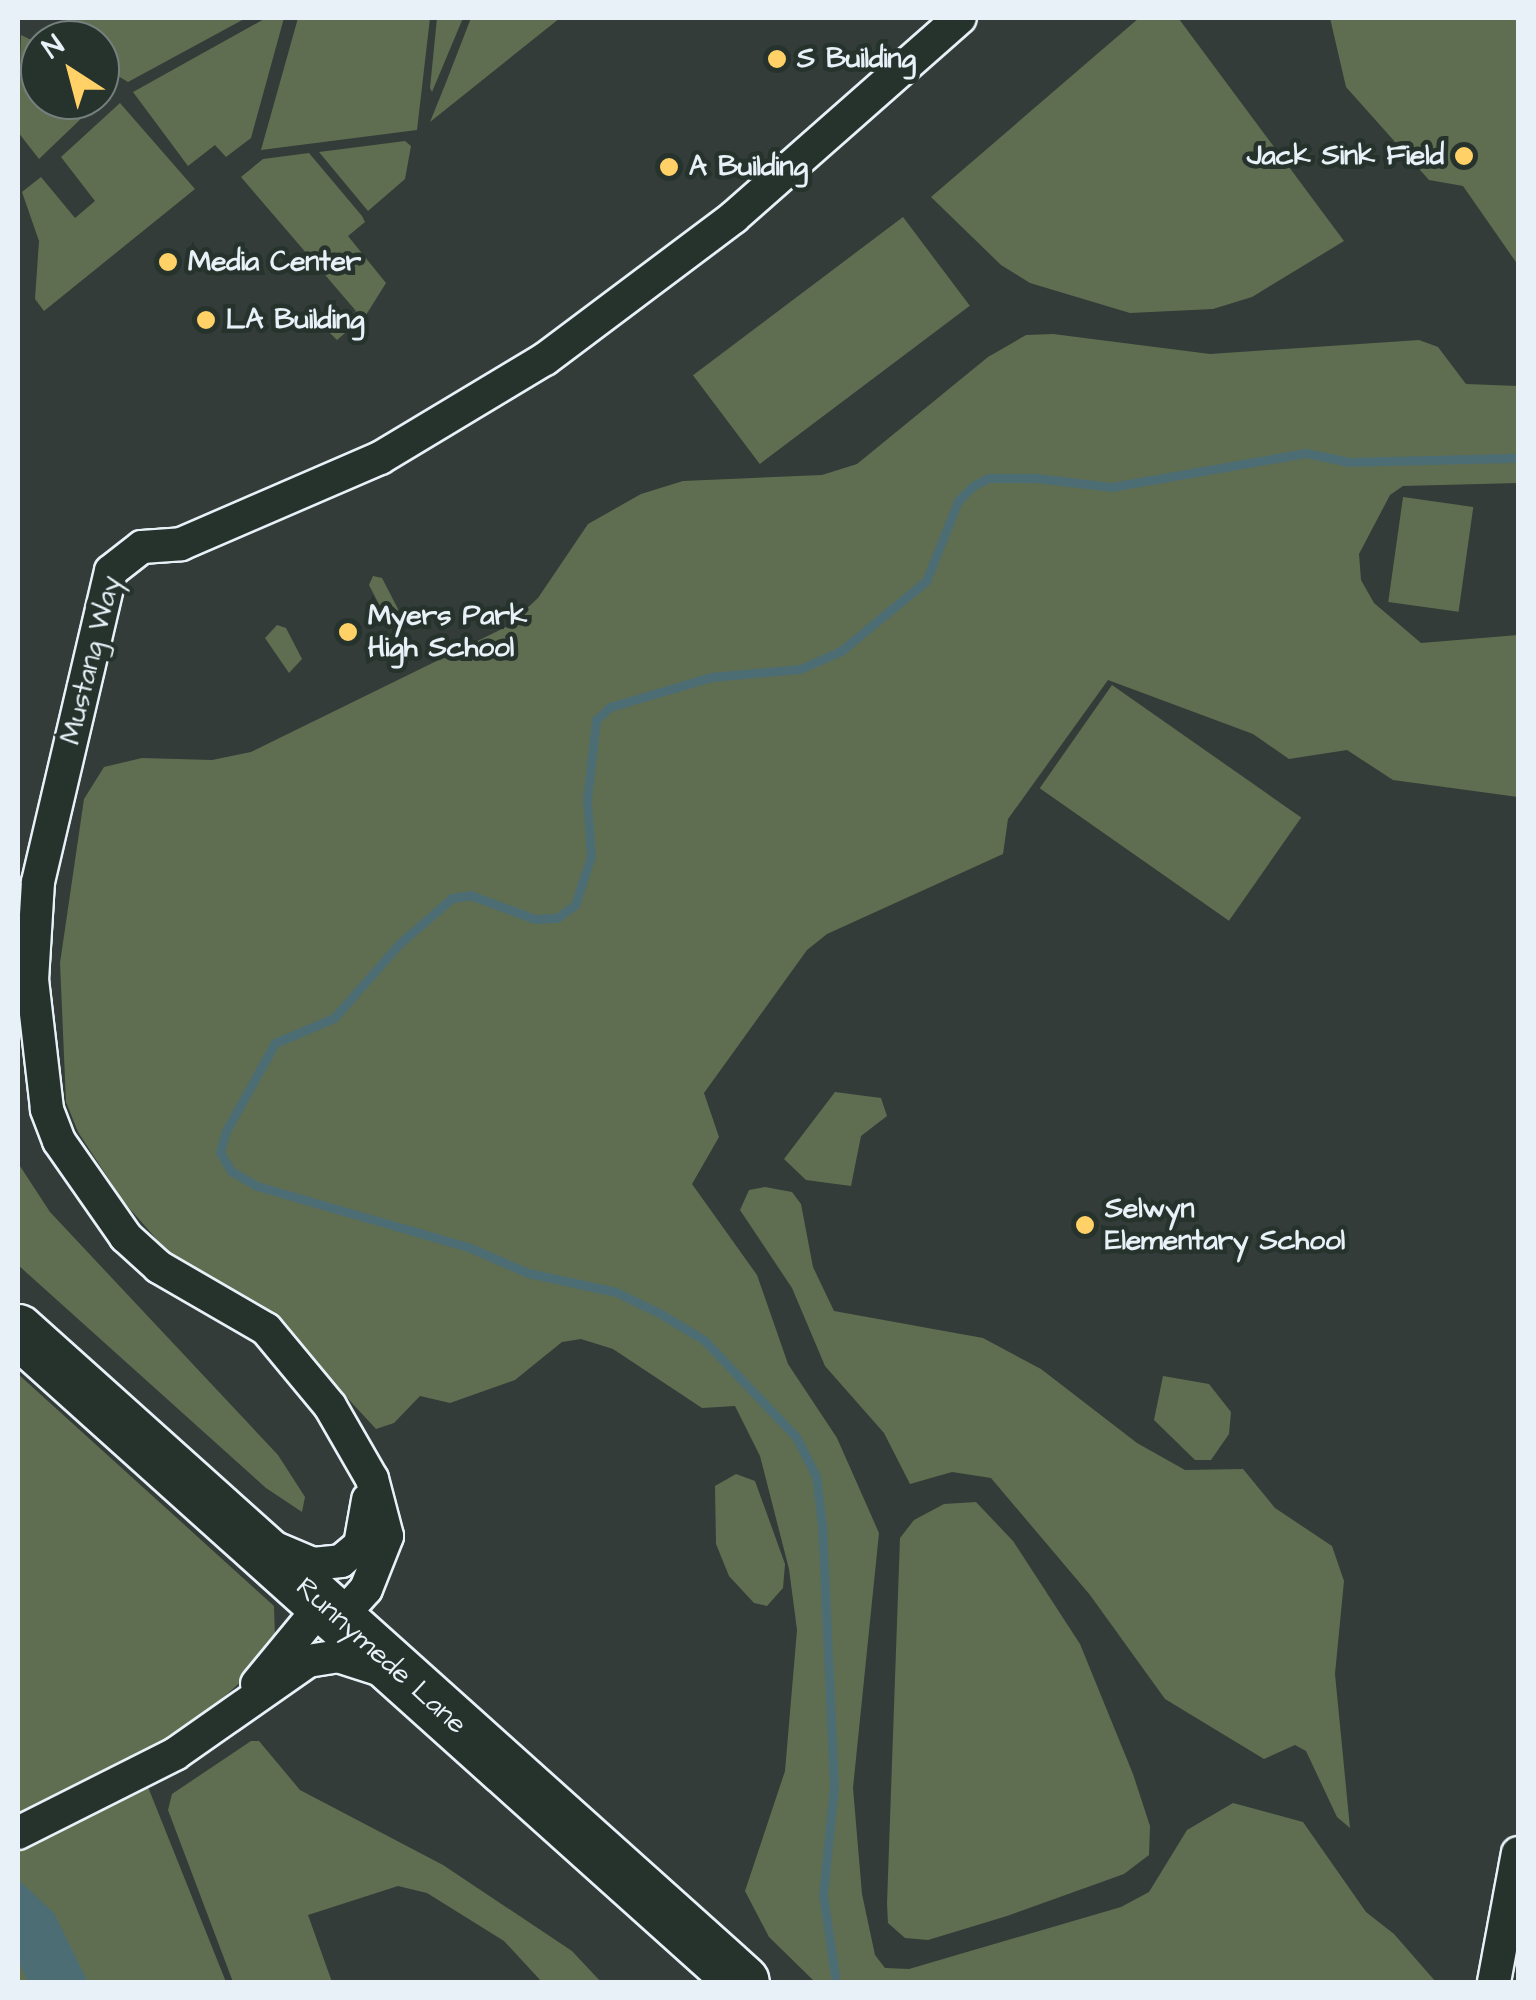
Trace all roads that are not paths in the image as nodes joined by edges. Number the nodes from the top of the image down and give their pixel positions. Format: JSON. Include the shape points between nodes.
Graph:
{"nodes":[{"id":1,"x":960,"y":18,"type":"edge"},
{"id":2,"x":18,"y":1331,"type":"edge"},
{"id":3,"x":361,"y":1461,"type":"junction"},
{"id":4,"x":248,"y":1536,"type":"junction"},
{"id":5,"x":331,"y":1612,"type":"junction"},
{"id":6,"x":419,"y":1691,"type":"junction"},
{"id":7,"x":249,"y":1696,"type":"junction"},
{"id":8,"x":18,"y":1833,"type":"edge"},
{"id":9,"x":1518,"y":1853,"type":"edge"},
{"id":10,"x":743,"y":1982,"type":"edge"},
{"id":11,"x":1494,"y":1982,"type":"edge"}],
"edges":[{"from":1,"to":3,"type":"street","name":"Mustang Way","via":[[734,217],[526,371],[380,458],[181,544],[142,547],[111,571],[38,882],[32,980],[47,1109],[59,1141],[126,1237],[159,1267],[266,1329],[299,1363]]},
{"from":2,"to":4,"type":"main road","name":"Runnymede Lane"},
{"from":3,"to":4,"type":"street","via":[[367,1521],[360,1545],[348,1556],[314,1564]]},
{"from":3,"to":5,"type":"street","name":"Mustang Way","via":[[384,1508],[387,1536],[366,1589]]},
{"from":4,"to":5,"type":"main road","name":"Runnymede Lane"},
{"from":5,"to":6,"type":"main road","name":"Runnymede Lane"},
{"from":5,"to":7,"type":"street","name":"Mustang Way"},
{"from":6,"to":7,"type":"street","via":[[338,1656],[311,1660]]},
{"from":6,"to":10,"type":"main road","name":"Runnymede Lane"},
{"from":7,"to":8,"type":"street","via":[[175,1754]]},
{"from":9,"to":11,"type":"street"}]}
